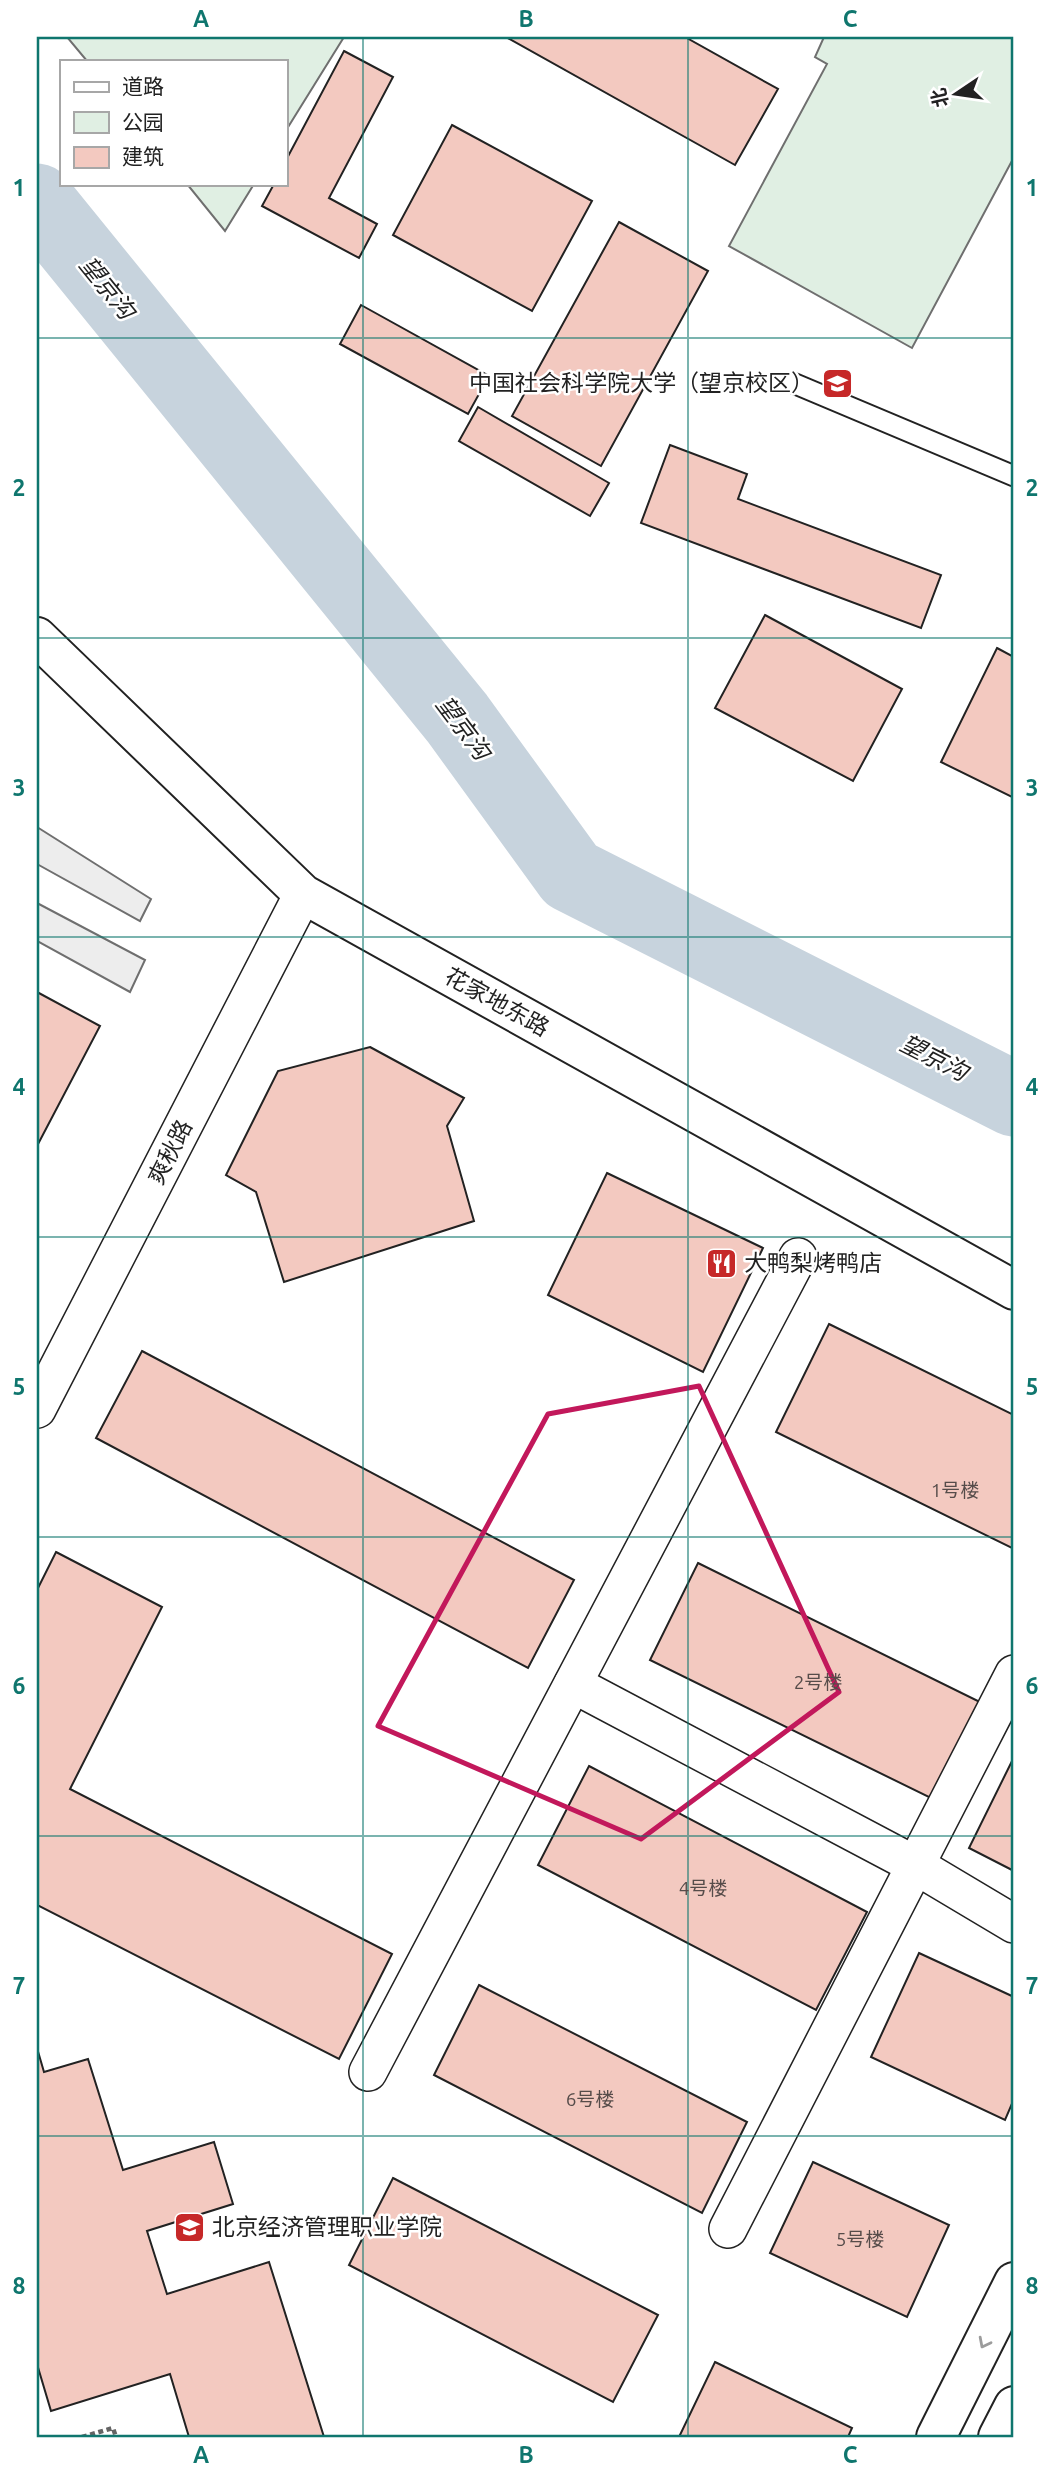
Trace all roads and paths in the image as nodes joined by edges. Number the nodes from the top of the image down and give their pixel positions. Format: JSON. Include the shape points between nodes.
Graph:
{"nodes":[{"id":1,"x":793,"y":383,"type":"dead end"},
{"id":2,"x":1014,"y":476,"type":"edge"},
{"id":3,"x":37,"y":637,"type":"edge"},
{"id":4,"x":303,"y":894,"type":"junction"},
{"id":5,"x":799,"y":1257,"type":"dead end"},
{"id":6,"x":1014,"y":1290,"type":"edge"},
{"id":7,"x":37,"y":1409,"type":"edge"},
{"id":8,"x":1014,"y":1674,"type":"edge"},
{"id":9,"x":573,"y":1684,"type":"junction"},
{"id":10,"x":915,"y":1865,"type":"junction"},
{"id":11,"x":1014,"y":1924,"type":"edge"},
{"id":12,"x":368,"y":2072,"type":"dead end"},
{"id":13,"x":727,"y":2229,"type":"dead end"},
{"id":14,"x":1014,"y":2282,"type":"edge"},
{"id":15,"x":1014,"y":2406,"type":"edge"},
{"id":16,"x":82,"y":2437,"type":"edge"},
{"id":17,"x":116,"y":2437,"type":"edge"},
{"id":18,"x":936,"y":2437,"type":"edge"},
{"id":19,"x":998,"y":2437,"type":"edge"}],
"edges":[{"from":1,"to":2,"type":"lane"},
{"from":3,"to":4,"type":"street","name":"花家地东路"},
{"from":4,"to":6,"type":"street","name":"花家地东路"},
{"from":4,"to":7,"type":"street","name":"爽秋路"},
{"from":5,"to":9,"type":"street"},
{"from":8,"to":10,"type":"street"},
{"from":9,"to":10,"type":"street"},
{"from":9,"to":12,"type":"street"},
{"from":10,"to":11,"type":"street"},
{"from":10,"to":13,"type":"street"},
{"from":14,"to":18,"type":"street","one_way":true},
{"from":15,"to":19,"type":"street"},
{"from":16,"to":17,"type":"path","via":[[113,2428]]}]}
